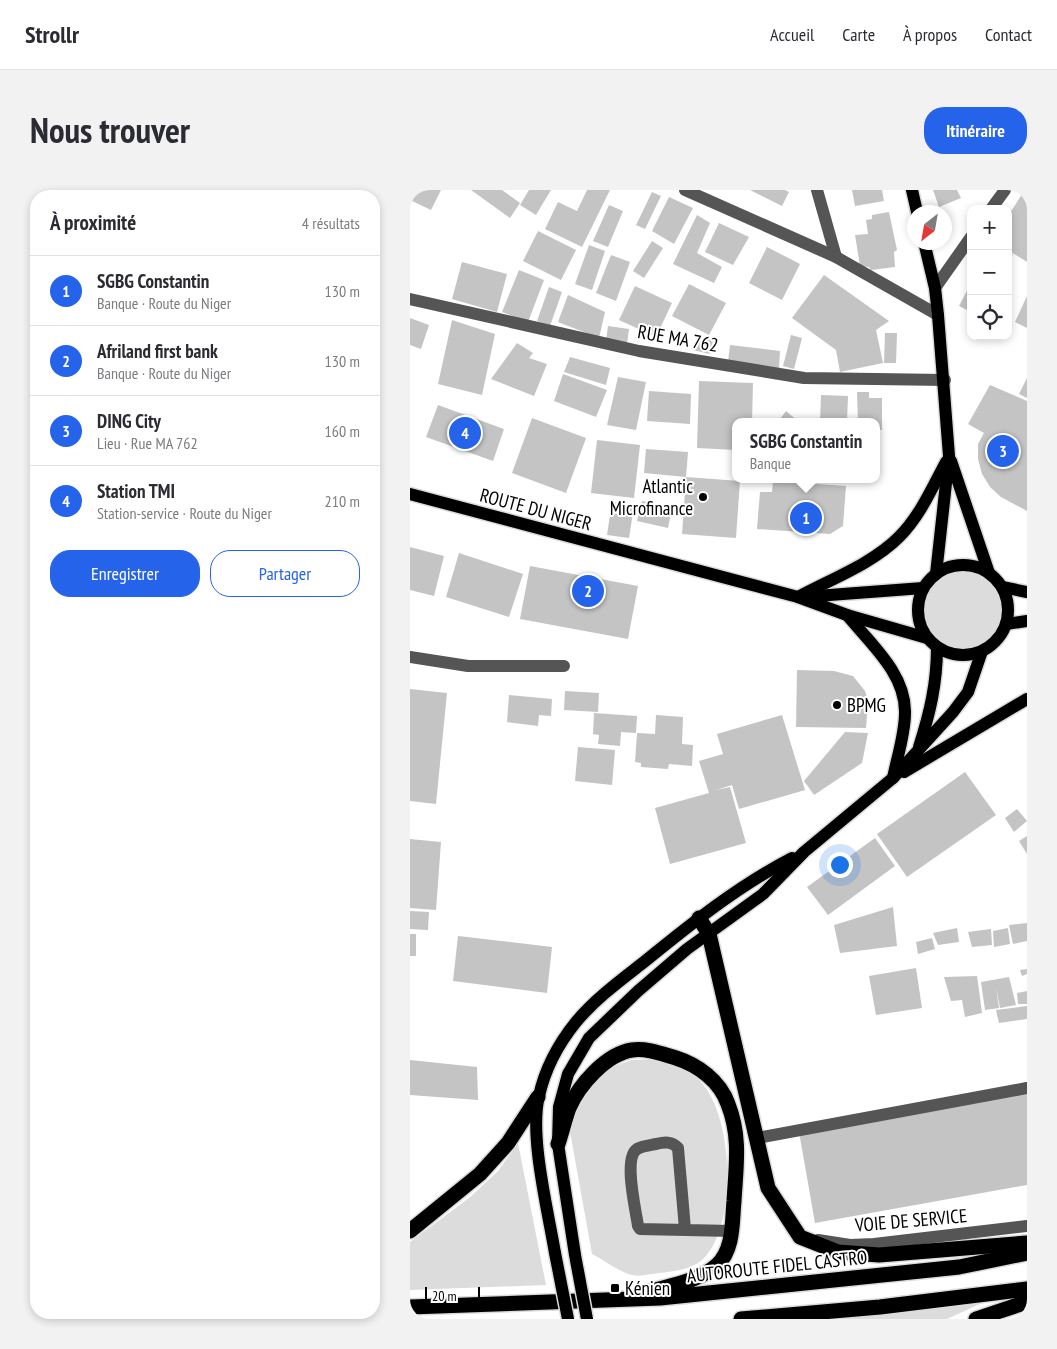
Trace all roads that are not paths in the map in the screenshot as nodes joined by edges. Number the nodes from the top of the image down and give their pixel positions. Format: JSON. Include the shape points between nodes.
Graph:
{"nodes":[{"id":1,"x":685,"y":190,"type":"edge"},
{"id":2,"x":816,"y":190,"type":"edge"},
{"id":3,"x":912,"y":190,"type":"edge"},
{"id":4,"x":1004,"y":191,"type":"edge"},
{"id":5,"x":915,"y":205,"type":"edge"},
{"id":6,"x":994,"y":205,"type":"edge"},
{"id":7,"x":967,"y":243,"type":"edge"},
{"id":8,"x":926,"y":250,"type":"edge"},
{"id":9,"x":836,"y":257,"type":"junction"},
{"id":10,"x":935,"y":288,"type":"junction"},
{"id":11,"x":410,"y":300,"type":"edge"},
{"id":12,"x":938,"y":315,"type":"junction"},
{"id":13,"x":944,"y":380,"type":"junction"},
{"id":14,"x":949,"y":456,"type":"junction"},
{"id":15,"x":410,"y":494,"type":"edge"},
{"id":16,"x":989,"y":573,"type":"junction"},
{"id":17,"x":936,"y":574,"type":"junction"},
{"id":18,"x":1002,"y":587,"type":"junction"},
{"id":19,"x":923,"y":588,"type":"junction"},
{"id":20,"x":1027,"y":592,"type":"edge"},
{"id":21,"x":798,"y":597,"type":"junction"},
{"id":22,"x":847,"y":615,"type":"junction"},
{"id":23,"x":1027,"y":621,"type":"edge"},
{"id":24,"x":1006,"y":624,"type":"junction"},
{"id":25,"x":932,"y":642,"type":"junction"},
{"id":26,"x":982,"y":651,"type":"junction"},
{"id":27,"x":410,"y":657,"type":"edge"},
{"id":28,"x":564,"y":666,"type":"dead end"},
{"id":29,"x":1027,"y":699,"type":"edge"},
{"id":30,"x":918,"y":751,"type":"junction"},
{"id":31,"x":893,"y":778,"type":"junction"},
{"id":32,"x":804,"y":852,"type":"junction"},
{"id":33,"x":699,"y":918,"type":"junction"},
{"id":34,"x":709,"y":934,"type":"junction"},
{"id":35,"x":1027,"y":1088,"type":"edge"},
{"id":36,"x":538,"y":1097,"type":"junction"},
{"id":37,"x":757,"y":1138,"type":"junction"},
{"id":38,"x":558,"y":1144,"type":"junction"},
{"id":39,"x":1027,"y":1226,"type":"edge"},
{"id":40,"x":685,"y":1229,"type":"junction"},
{"id":41,"x":410,"y":1231,"type":"edge"},
{"id":42,"x":732,"y":1231,"type":"junction"},
{"id":43,"x":800,"y":1237,"type":"junction"},
{"id":44,"x":1027,"y":1243,"type":"edge"},
{"id":45,"x":1027,"y":1253,"type":"edge"},
{"id":46,"x":1027,"y":1289,"type":"edge"},
{"id":47,"x":622,"y":1299,"type":"junction"},
{"id":48,"x":1027,"y":1302,"type":"edge"},
{"id":49,"x":410,"y":1307,"type":"edge"},
{"id":50,"x":568,"y":1319,"type":"edge"},
{"id":51,"x":587,"y":1319,"type":"edge"},
{"id":52,"x":741,"y":1319,"type":"edge"},
{"id":53,"x":976,"y":1319,"type":"edge"}],
"edges":[{"from":1,"to":9,"type":"street"},
{"from":2,"to":9,"type":"street"},
{"from":3,"to":5,"type":"main road"},
{"from":4,"to":6,"type":"street"},
{"from":7,"to":10,"type":"street"},
{"from":8,"to":10,"type":"main road"},
{"from":9,"to":12,"type":"street"},
{"from":10,"to":12,"type":"main road"},
{"from":11,"to":13,"type":"street","name":"RUE MA 762","via":[[638,351],[804,378]]},
{"from":12,"to":13,"type":"main road"},
{"from":13,"to":14,"type":"main road"},
{"from":14,"to":16,"type":"main road"},
{"from":14,"to":17,"type":"main road"},
{"from":14,"to":21,"type":"main road","via":[[920,511],[899,537],[872,557]]},
{"from":15,"to":21,"type":"main road","name":"ROUTE DU NIGER"},
{"from":16,"to":17,"type":"main road","via":[[962,565],[948,567]]},
{"from":16,"to":18,"type":"main road"},
{"from":17,"to":19,"type":"main road"},
{"from":18,"to":20,"type":"main road"},
{"from":18,"to":24,"type":"main road","via":[[1007,599]]},
{"from":19,"to":21,"type":"main road","name":"ROUTE DU NIGER"},
{"from":19,"to":25,"type":"main road","via":[[918,614],[921,627]]},
{"from":21,"to":22,"type":"main road","name":"ROUTE DU NIGER"},
{"from":22,"to":25,"type":"main road","name":"ROUTE DU NIGER"},
{"from":22,"to":31,"type":"main road","via":[[891,667],[901,687],[905,713]]},
{"from":23,"to":24,"type":"main road"},
{"from":24,"to":26,"type":"main road","via":[[1001,635]]},
{"from":25,"to":26,"type":"main road","via":[[951,654]]},
{"from":25,"to":30,"type":"main road","via":[[937,680]]},
{"from":26,"to":30,"type":"main road","via":[[968,692]]},
{"from":27,"to":28,"type":"street","via":[[468,666]]},
{"from":29,"to":31,"type":"main road"},
{"from":30,"to":31,"type":"main road"},
{"from":31,"to":32,"type":"main road"},
{"from":32,"to":33,"type":"main road","via":[[755,877]]},
{"from":32,"to":34,"type":"main road","via":[[763,894]]},
{"from":33,"to":34,"type":"highway"},
{"from":33,"to":36,"type":"main road","via":[[608,991],[577,1021],[554,1054]]},
{"from":34,"to":37,"type":"highway"},
{"from":34,"to":38,"type":"main road","via":[[638,990],[589,1038],[568,1074],[560,1107]]},
{"from":35,"to":37,"type":"street"},
{"from":36,"to":41,"type":"highway","via":[[508,1143],[480,1174]]},
{"from":36,"to":50,"type":"main road","bridge":true,"via":[[537,1143]]},
{"from":37,"to":43,"type":"highway","via":[[768,1188]]},
{"from":38,"to":42,"type":"highway","via":[[570,1107],[590,1076],[612,1058],[631,1050],[652,1051],[693,1063],[710,1077],[728,1102],[738,1141]]},
{"from":38,"to":51,"type":"main road","bridge":true},
{"from":39,"to":43,"type":"street","name":"VOIE DE SERVICE","via":[[874,1244],[850,1245]]},
{"from":40,"to":40,"type":"street","via":[[678,1148],[664,1142],[637,1149],[630,1166],[638,1226],[644,1231]]},
{"from":40,"to":42,"type":"street"},
{"from":42,"to":47,"type":"highway","via":[[728,1248],[718,1264],[708,1272],[688,1281]]},
{"from":43,"to":44,"type":"highway","via":[[838,1252],[879,1255]]},
{"from":45,"to":47,"type":"highway","name":"AUTOROUTE FIDEL CASTRO","via":[[959,1267],[660,1298]]},
{"from":46,"to":52,"type":"highway","via":[[880,1308]]},
{"from":47,"to":49,"type":"highway","name":"AUTOROUTE FIDEL CASTRO"},
{"from":48,"to":53,"type":"highway"}]}
